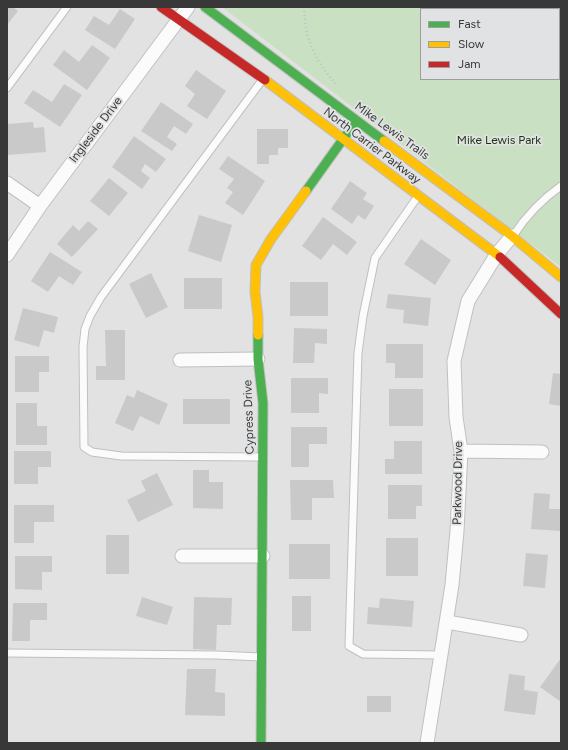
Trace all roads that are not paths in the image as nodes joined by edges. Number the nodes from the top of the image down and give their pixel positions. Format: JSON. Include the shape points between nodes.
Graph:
{"nodes":[{"id":1,"x":67,"y":7,"type":"edge"},
{"id":2,"x":161,"y":7,"type":"edge"},
{"id":3,"x":188,"y":7,"type":"edge"},
{"id":4,"x":205,"y":7,"type":"edge"},
{"id":5,"x":178,"y":20,"type":"junction"},
{"id":6,"x":263,"y":79,"type":"junction"},
{"id":7,"x":7,"y":88,"type":"edge"},
{"id":8,"x":356,"y":121,"type":"junction"},
{"id":9,"x":344,"y":139,"type":"junction"},
{"id":10,"x":7,"y":183,"type":"edge"},
{"id":11,"x":561,"y":186,"type":"edge"},
{"id":12,"x":418,"y":195,"type":"junction"},
{"id":13,"x":40,"y":206,"type":"junction"},
{"id":14,"x":512,"y":236,"type":"junction"},
{"id":15,"x":497,"y":254,"type":"junction"},
{"id":16,"x":7,"y":255,"type":"edge"},
{"id":17,"x":561,"y":277,"type":"edge"},
{"id":18,"x":561,"y":314,"type":"edge"},
{"id":19,"x":258,"y":359,"type":"junction"},
{"id":20,"x":180,"y":360,"type":"dead end"},
{"id":21,"x":461,"y":451,"type":"junction"},
{"id":22,"x":542,"y":452,"type":"dead end"},
{"id":23,"x":263,"y":457,"type":"junction"},
{"id":24,"x":182,"y":556,"type":"dead end"},
{"id":25,"x":263,"y":556,"type":"junction"},
{"id":26,"x":447,"y":622,"type":"junction"},
{"id":27,"x":521,"y":635,"type":"dead end"},
{"id":28,"x":7,"y":653,"type":"edge"},
{"id":29,"x":441,"y":655,"type":"junction"},
{"id":30,"x":262,"y":657,"type":"junction"},
{"id":31,"x":261,"y":743,"type":"edge"},
{"id":32,"x":427,"y":743,"type":"edge"}],
"edges":[{"from":1,"to":7,"type":"lane"},
{"from":2,"to":5,"type":"main road","name":"North Carrier Parkway"},
{"from":3,"to":5,"type":"street","name":"Ingleside Drive"},
{"from":4,"to":8,"type":"main road","name":"North Carrier Parkway"},
{"from":5,"to":6,"type":"main road","name":"North Carrier Parkway"},
{"from":5,"to":13,"type":"street","name":"Ingleside Drive"},
{"from":6,"to":9,"type":"main road","name":"North Carrier Parkway"},
{"from":6,"to":23,"type":"lane","via":[[101,297],[88,322],[84,347],[84,447],[92,452],[121,456]]},
{"from":8,"to":9,"type":"main road","name":"Cypress Drive"},
{"from":8,"to":14,"type":"main road","name":"North Carrier Parkway"},
{"from":9,"to":12,"type":"main road","name":"North Carrier Parkway"},
{"from":9,"to":19,"type":"main road","name":"Cypress Drive","via":[[271,239],[256,265]]},
{"from":10,"to":13,"type":"street"},
{"from":11,"to":14,"type":"lane","via":[[545,198]]},
{"from":12,"to":15,"type":"main road","name":"North Carrier Parkway"},
{"from":12,"to":29,"type":"lane","via":[[375,258],[363,316],[358,354],[349,646],[363,654]]},
{"from":13,"to":16,"type":"street","name":"Ingleside Drive"},
{"from":14,"to":15,"type":"street","name":"Parkwood Drive"},
{"from":14,"to":17,"type":"main road","name":"North Carrier Parkway"},
{"from":15,"to":18,"type":"main road","name":"North Carrier Parkway"},
{"from":15,"to":21,"type":"street","name":"Parkwood Drive","via":[[468,301],[454,361],[456,416]]},
{"from":19,"to":20,"type":"street"},
{"from":19,"to":23,"type":"main road","name":"Cypress Drive","via":[[263,403]]},
{"from":21,"to":22,"type":"street"},
{"from":21,"to":26,"type":"street","name":"Parkwood Drive","via":[[457,530]]},
{"from":23,"to":25,"type":"main road","name":"Cypress Drive"},
{"from":24,"to":25,"type":"street"},
{"from":25,"to":30,"type":"main road","name":"Cypress Drive"},
{"from":26,"to":27,"type":"street"},
{"from":26,"to":29,"type":"street","name":"Parkwood Drive"},
{"from":28,"to":30,"type":"lane"},
{"from":29,"to":32,"type":"street","name":"Parkwood Drive"},
{"from":30,"to":31,"type":"main road","name":"Cypress Drive"}]}
